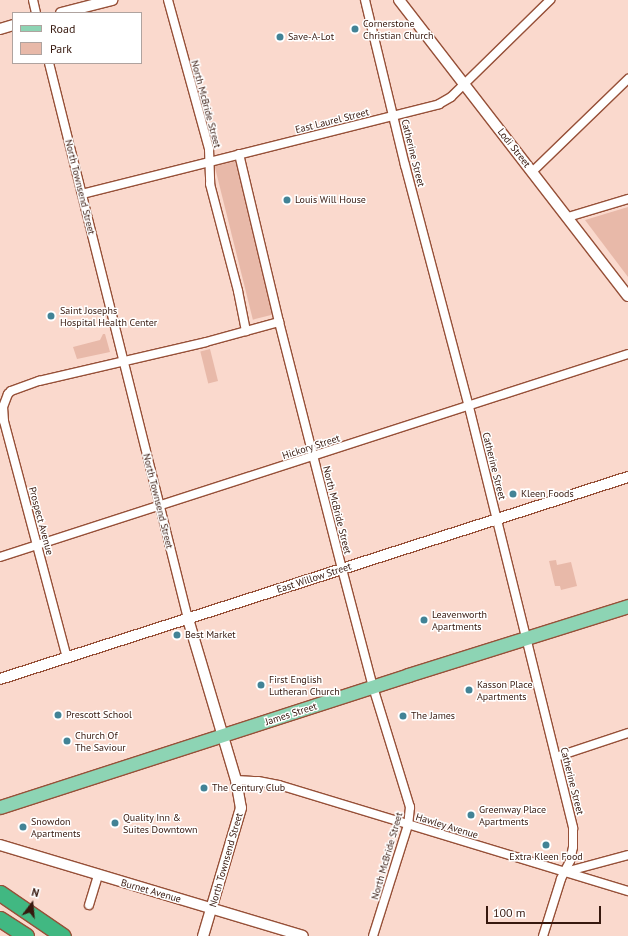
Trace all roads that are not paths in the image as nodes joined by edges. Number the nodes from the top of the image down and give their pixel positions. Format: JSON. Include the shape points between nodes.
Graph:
{"nodes":[{"id":1,"x":33,"y":0,"type":"edge"},
{"id":2,"x":112,"y":0,"type":"edge"},
{"id":3,"x":168,"y":0,"type":"edge"},
{"id":4,"x":365,"y":0,"type":"edge"},
{"id":5,"x":399,"y":0,"type":"edge"},
{"id":6,"x":550,"y":0,"type":"edge"},
{"id":7,"x":100,"y":2,"type":"edge"},
{"id":8,"x":36,"y":12,"type":"edge"},
{"id":9,"x":65,"y":12,"type":"edge"},
{"id":10,"x":12,"y":25,"type":"edge"},
{"id":11,"x":0,"y":29,"type":"edge"},
{"id":12,"x":49,"y":64,"type":"edge"},
{"id":13,"x":628,"y":79,"type":"edge"},
{"id":14,"x":464,"y":84,"type":"junction"},
{"id":15,"x":393,"y":116,"type":"junction"},
{"id":16,"x":239,"y":154,"type":"junction"},
{"id":17,"x":210,"y":161,"type":"junction"},
{"id":18,"x":532,"y":172,"type":"junction"},
{"id":19,"x":82,"y":194,"type":"junction"},
{"id":20,"x":628,"y":199,"type":"edge"},
{"id":21,"x":568,"y":217,"type":"junction"},
{"id":22,"x":628,"y":296,"type":"edge"},
{"id":23,"x":279,"y":322,"type":"junction"},
{"id":24,"x":246,"y":331,"type":"junction"},
{"id":25,"x":628,"y":354,"type":"edge"},
{"id":26,"x":123,"y":361,"type":"junction"},
{"id":27,"x":469,"y":407,"type":"junction"},
{"id":28,"x":314,"y":457,"type":"junction"},
{"id":29,"x":628,"y":477,"type":"edge"},
{"id":30,"x":160,"y":506,"type":"junction"},
{"id":31,"x":497,"y":519,"type":"junction"},
{"id":32,"x":37,"y":546,"type":"junction"},
{"id":33,"x":0,"y":557,"type":"edge"},
{"id":34,"x":342,"y":569,"type":"junction"},
{"id":35,"x":628,"y":606,"type":"edge"},
{"id":36,"x":188,"y":619,"type":"junction"},
{"id":37,"x":526,"y":638,"type":"junction"},
{"id":38,"x":67,"y":658,"type":"junction"},
{"id":39,"x":0,"y":679,"type":"edge"},
{"id":40,"x":373,"y":687,"type":"junction"},
{"id":41,"x":628,"y":733,"type":"edge"},
{"id":42,"x":222,"y":736,"type":"junction"},
{"id":43,"x":556,"y":757,"type":"junction"},
{"id":44,"x":236,"y":780,"type":"junction"},
{"id":45,"x":0,"y":807,"type":"edge"},
{"id":46,"x":408,"y":825,"type":"junction"},
{"id":47,"x":0,"y":844,"type":"edge"},
{"id":48,"x":628,"y":855,"type":"edge"},
{"id":49,"x":564,"y":872,"type":"junction"},
{"id":50,"x":98,"y":875,"type":"junction"},
{"id":51,"x":628,"y":891,"type":"edge"},
{"id":52,"x":0,"y":899,"type":"edge"},
{"id":53,"x":89,"y":905,"type":"dead end"},
{"id":54,"x":212,"y":908,"type":"junction"},
{"id":55,"x":0,"y":919,"type":"edge"},
{"id":56,"x":24,"y":935,"type":"edge"},
{"id":57,"x":63,"y":936,"type":"edge"},
{"id":58,"x":204,"y":936,"type":"edge"},
{"id":59,"x":303,"y":936,"type":"edge"},
{"id":60,"x":373,"y":936,"type":"edge"},
{"id":61,"x":543,"y":936,"type":"edge"}],
"edges":[{"from":1,"to":8,"type":"street"},
{"from":2,"to":7,"type":"street"},
{"from":3,"to":17,"type":"street","name":"North McBride Street","via":[[202,121]]},
{"from":4,"to":15,"type":"street","name":"Catherine Street"},
{"from":5,"to":14,"type":"street","name":"Lodi Street"},
{"from":6,"to":14,"type":"street","name":"East Laurel Street"},
{"from":7,"to":9,"type":"street"},
{"from":10,"to":11,"type":"street"},
{"from":12,"to":19,"type":"street","name":"North Townsend Street"},
{"from":13,"to":18,"type":"street"},
{"from":14,"to":15,"type":"street","name":"East Laurel Street","via":[[451,97],[439,104]]},
{"from":14,"to":18,"type":"street","name":"Lodi Street"},
{"from":15,"to":16,"type":"street","name":"East Laurel Street"},
{"from":15,"to":27,"type":"street","name":"Catherine Street"},
{"from":16,"to":17,"type":"street","name":"East Laurel Street"},
{"from":16,"to":23,"type":"street","name":"North McBride Street"},
{"from":17,"to":19,"type":"street","name":"East Laurel Street"},
{"from":17,"to":24,"type":"street","name":"North McBride Street","via":[[210,184]]},
{"from":18,"to":21,"type":"street","name":"Lodi Street"},
{"from":19,"to":26,"type":"street","name":"North Townsend Street"},
{"from":20,"to":21,"type":"street"},
{"from":21,"to":22,"type":"street","name":"Lodi Street"},
{"from":23,"to":24,"type":"street"},
{"from":23,"to":28,"type":"street","name":"North McBride Street"},
{"from":24,"to":26,"type":"street"},
{"from":25,"to":27,"type":"street","name":"Hickory Street"},
{"from":26,"to":30,"type":"street","name":"North Townsend Street"},
{"from":26,"to":32,"type":"street","name":"Prospect Avenue","via":[[40,381],[11,391],[4,402],[4,421]]},
{"from":27,"to":28,"type":"street","name":"Hickory Street"},
{"from":27,"to":31,"type":"street","name":"Catherine Street"},
{"from":28,"to":30,"type":"street","name":"Hickory Street"},
{"from":28,"to":34,"type":"street","name":"North McBride Street"},
{"from":29,"to":31,"type":"street","name":"East Willow Street"},
{"from":30,"to":32,"type":"street","name":"Hickory Street"},
{"from":30,"to":36,"type":"street","name":"North Townsend Street"},
{"from":31,"to":34,"type":"street","name":"East Willow Street"},
{"from":31,"to":37,"type":"street","name":"Catherine Street"},
{"from":32,"to":33,"type":"street","name":"Hickory Street"},
{"from":32,"to":38,"type":"street","name":"Prospect Avenue"},
{"from":34,"to":36,"type":"street","name":"East Willow Street"},
{"from":34,"to":40,"type":"street","name":"North McBride Street"},
{"from":35,"to":37,"type":"main road","name":"James Street"},
{"from":36,"to":38,"type":"street","name":"East Willow Street"},
{"from":36,"to":42,"type":"street","name":"North Townsend Street"},
{"from":37,"to":40,"type":"main road","name":"James Street"},
{"from":37,"to":43,"type":"street","name":"Catherine Street"},
{"from":38,"to":39,"type":"street","name":"East Willow Street"},
{"from":40,"to":42,"type":"main road","name":"James Street"},
{"from":40,"to":46,"type":"street","name":"North McBride Street","via":[[408,798]]},
{"from":41,"to":43,"type":"street"},
{"from":42,"to":44,"type":"street","name":"North Townsend Street"},
{"from":42,"to":45,"type":"main road","name":"James Street"},
{"from":43,"to":49,"type":"street","name":"Catherine Street","via":[[574,837],[570,861]]},
{"from":44,"to":46,"type":"street","name":"Hawley Avenue","via":[[279,785]]},
{"from":44,"to":54,"type":"street","name":"North Townsend Street","via":[[241,808]]},
{"from":46,"to":49,"type":"street","name":"Hawley Avenue"},
{"from":46,"to":60,"type":"street","name":"North McBride Street"},
{"from":47,"to":50,"type":"street","name":"Burnet Avenue"},
{"from":48,"to":49,"type":"street"},
{"from":49,"to":51,"type":"street","name":"Hawley Avenue"},
{"from":49,"to":61,"type":"street","name":"Catherine Street"},
{"from":50,"to":53,"type":"street"},
{"from":50,"to":54,"type":"street","name":"Burnet Avenue"},
{"from":52,"to":57,"type":"highway","via":[[33,921]]},
{"from":54,"to":58,"type":"street","name":"North Townsend Street"},
{"from":54,"to":59,"type":"street","name":"Burnet Avenue"},
{"from":55,"to":56,"type":"highway"}]}
